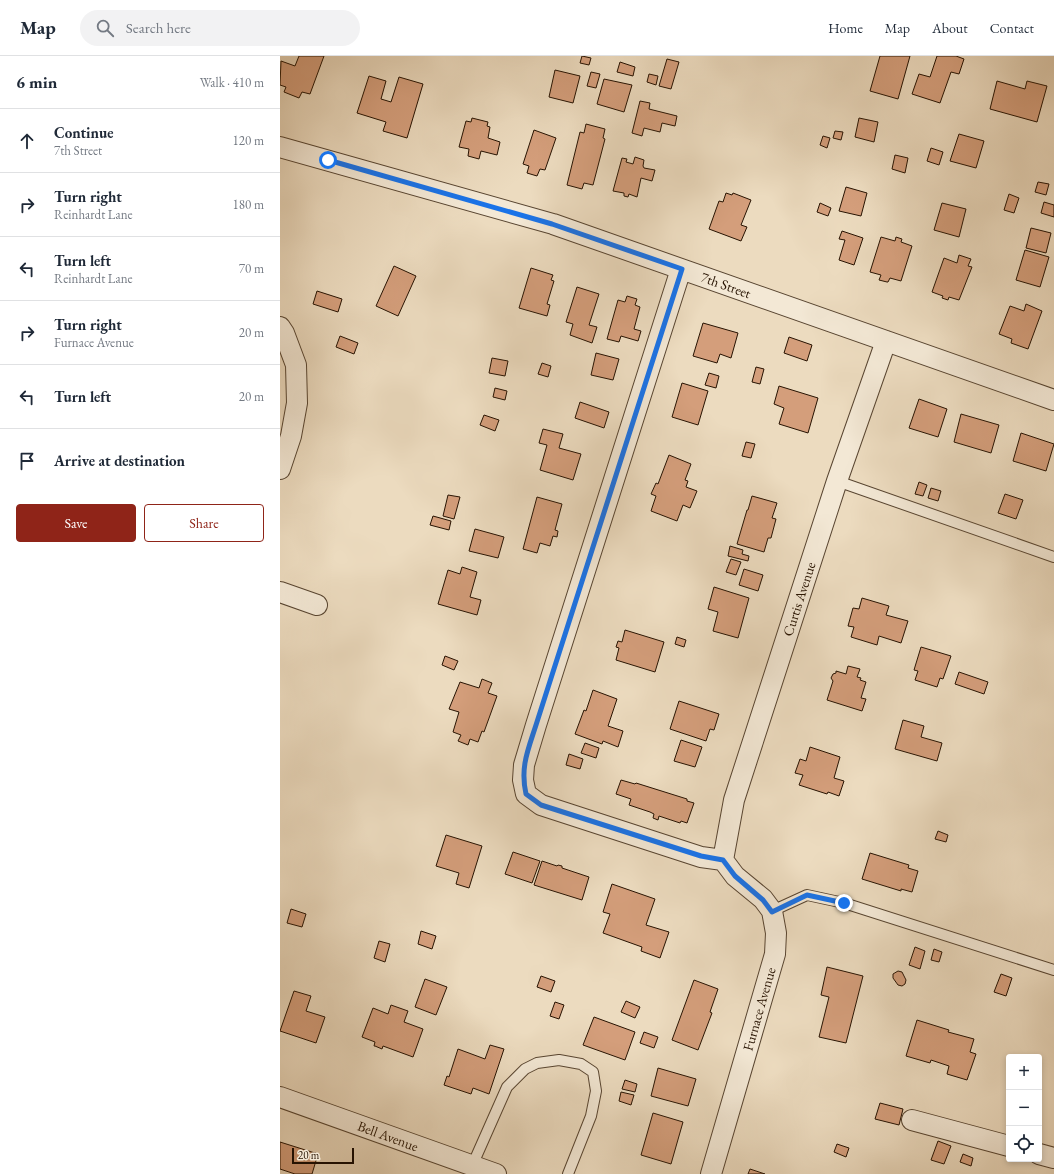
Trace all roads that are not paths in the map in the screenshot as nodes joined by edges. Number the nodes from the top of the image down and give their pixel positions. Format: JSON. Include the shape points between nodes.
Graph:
{"nodes":[{"id":1,"x":280,"y":147,"type":"edge"},
{"id":2,"x":682,"y":269,"type":"junction"},
{"id":3,"x":280,"y":326,"type":"edge"},
{"id":4,"x":886,"y":341,"type":"junction"},
{"id":5,"x":1054,"y":400,"type":"edge"},
{"id":6,"x":280,"y":468,"type":"edge"},
{"id":7,"x":838,"y":482,"type":"junction"},
{"id":8,"x":1054,"y":558,"type":"edge"},
{"id":9,"x":280,"y":592,"type":"edge"},
{"id":10,"x":317,"y":605,"type":"dead end"},
{"id":11,"x":723,"y":860,"type":"junction"},
{"id":12,"x":772,"y":912,"type":"junction"},
{"id":13,"x":1054,"y":970,"type":"edge"},
{"id":14,"x":280,"y":1097,"type":"edge"},
{"id":15,"x":912,"y":1120,"type":"dead end"},
{"id":16,"x":1006,"y":1145,"type":"edge"},
{"id":17,"x":1042,"y":1155,"type":"edge"},
{"id":18,"x":1054,"y":1158,"type":"edge"},
{"id":19,"x":472,"y":1166,"type":"junction"},
{"id":20,"x":496,"y":1174,"type":"edge"},
{"id":21,"x":568,"y":1174,"type":"edge"},
{"id":22,"x":711,"y":1174,"type":"edge"}],
"edges":[{"from":1,"to":2,"type":"street","name":"7th Street","via":[[552,224]]},
{"from":2,"to":4,"type":"street","name":"7th Street"},
{"from":2,"to":11,"type":"street","via":[[536,725],[524,765],[523,780],[526,794],[541,805],[701,856]]},
{"from":3,"to":6,"type":"street","via":[[296,365],[297,403],[291,436]]},
{"from":4,"to":5,"type":"street","name":"7th Street"},
{"from":4,"to":7,"type":"street","name":"Curtis Avenue"},
{"from":7,"to":8,"type":"lane"},
{"from":7,"to":11,"type":"street","name":"Curtis Avenue","via":[[734,800]]},
{"from":9,"to":10,"type":"street"},
{"from":11,"to":12,"type":"street","name":"Furnace Avenue","via":[[735,876],[763,900]]},
{"from":12,"to":13,"type":"lane","via":[[807,895],[837,901]]},
{"from":12,"to":22,"type":"street","name":"Furnace Avenue","via":[[776,933],[775,954]]},
{"from":14,"to":19,"type":"street","name":"Bell Avenue"},
{"from":15,"to":16,"type":"street"},
{"from":17,"to":18,"type":"street"},
{"from":19,"to":20,"type":"street","name":"Bell Avenue"},
{"from":19,"to":21,"type":"lane","via":[[507,1087],[525,1069],[537,1063],[559,1060],[581,1064],[593,1072],[596,1091],[591,1116]]}]}
